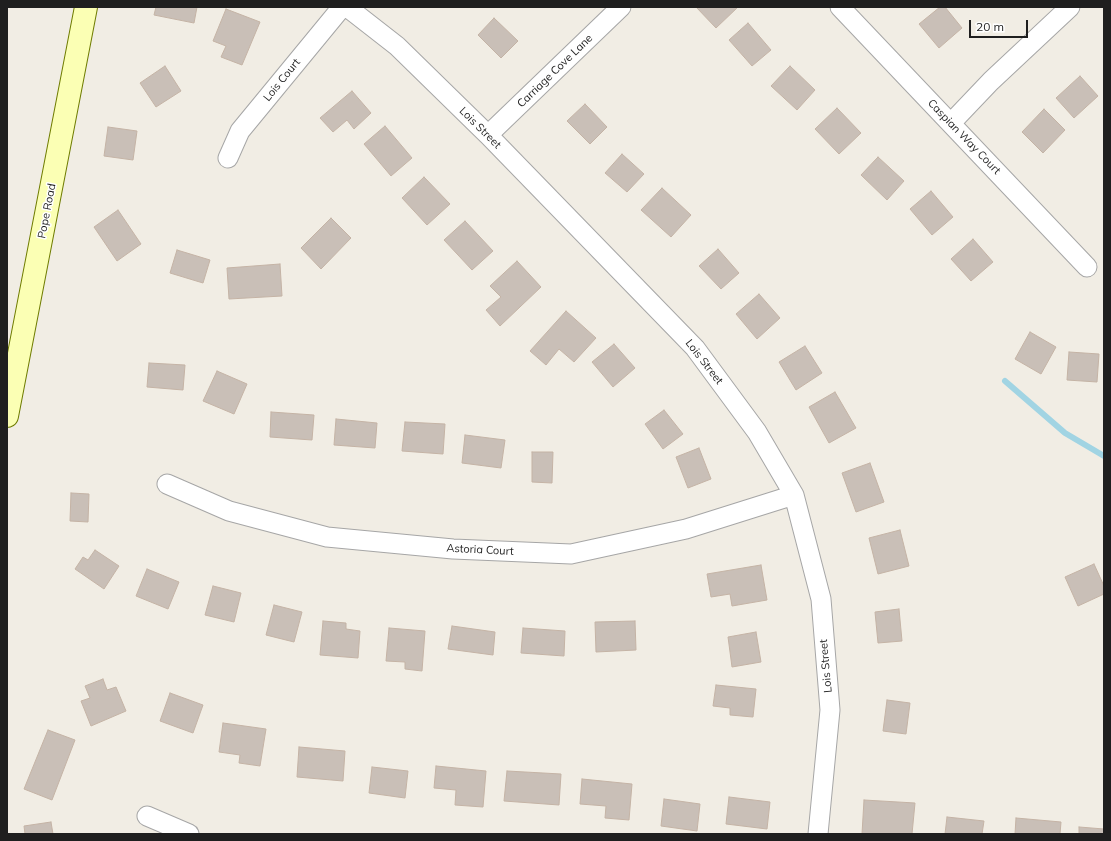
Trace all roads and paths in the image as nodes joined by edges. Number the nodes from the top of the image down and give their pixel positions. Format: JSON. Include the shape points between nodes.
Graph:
{"nodes":[{"id":1,"x":86,"y":7,"type":"edge"},
{"id":2,"x":342,"y":7,"type":"edge"},
{"id":3,"x":347,"y":7,"type":"edge"},
{"id":4,"x":622,"y":7,"type":"edge"},
{"id":5,"x":840,"y":7,"type":"edge"},
{"id":6,"x":1070,"y":7,"type":"edge"},
{"id":7,"x":951,"y":123,"type":"junction"},
{"id":8,"x":488,"y":135,"type":"junction"},
{"id":9,"x":228,"y":158,"type":"dead end"},
{"id":10,"x":1087,"y":267,"type":"dead end"},
{"id":11,"x":7,"y":416,"type":"edge"},
{"id":12,"x":167,"y":484,"type":"dead end"},
{"id":13,"x":794,"y":495,"type":"junction"},
{"id":14,"x":147,"y":816,"type":"dead end"},
{"id":15,"x":189,"y":834,"type":"edge"},
{"id":16,"x":818,"y":834,"type":"edge"}],
"edges":[{"from":1,"to":11,"type":"street","name":"Pope Road"},
{"from":2,"to":9,"type":"street","name":"Lois Court","via":[[240,131]]},
{"from":3,"to":8,"type":"street","name":"Lois Street","via":[[397,46]]},
{"from":4,"to":8,"type":"street","name":"Carriage Cove Lane"},
{"from":5,"to":7,"type":"street","name":"Caspian Way Court"},
{"from":6,"to":7,"type":"street","via":[[991,81]]},
{"from":7,"to":10,"type":"street","name":"Caspian Way Court"},
{"from":8,"to":13,"type":"street","name":"Lois Street","via":[[695,348],[757,432]]},
{"from":12,"to":13,"type":"street","name":"Astoria Court","via":[[229,511],[326,537],[453,549],[571,554],[686,528]]},
{"from":13,"to":16,"type":"street","name":"Lois Street","via":[[820,599],[830,710]]},
{"from":14,"to":15,"type":"street"}]}
